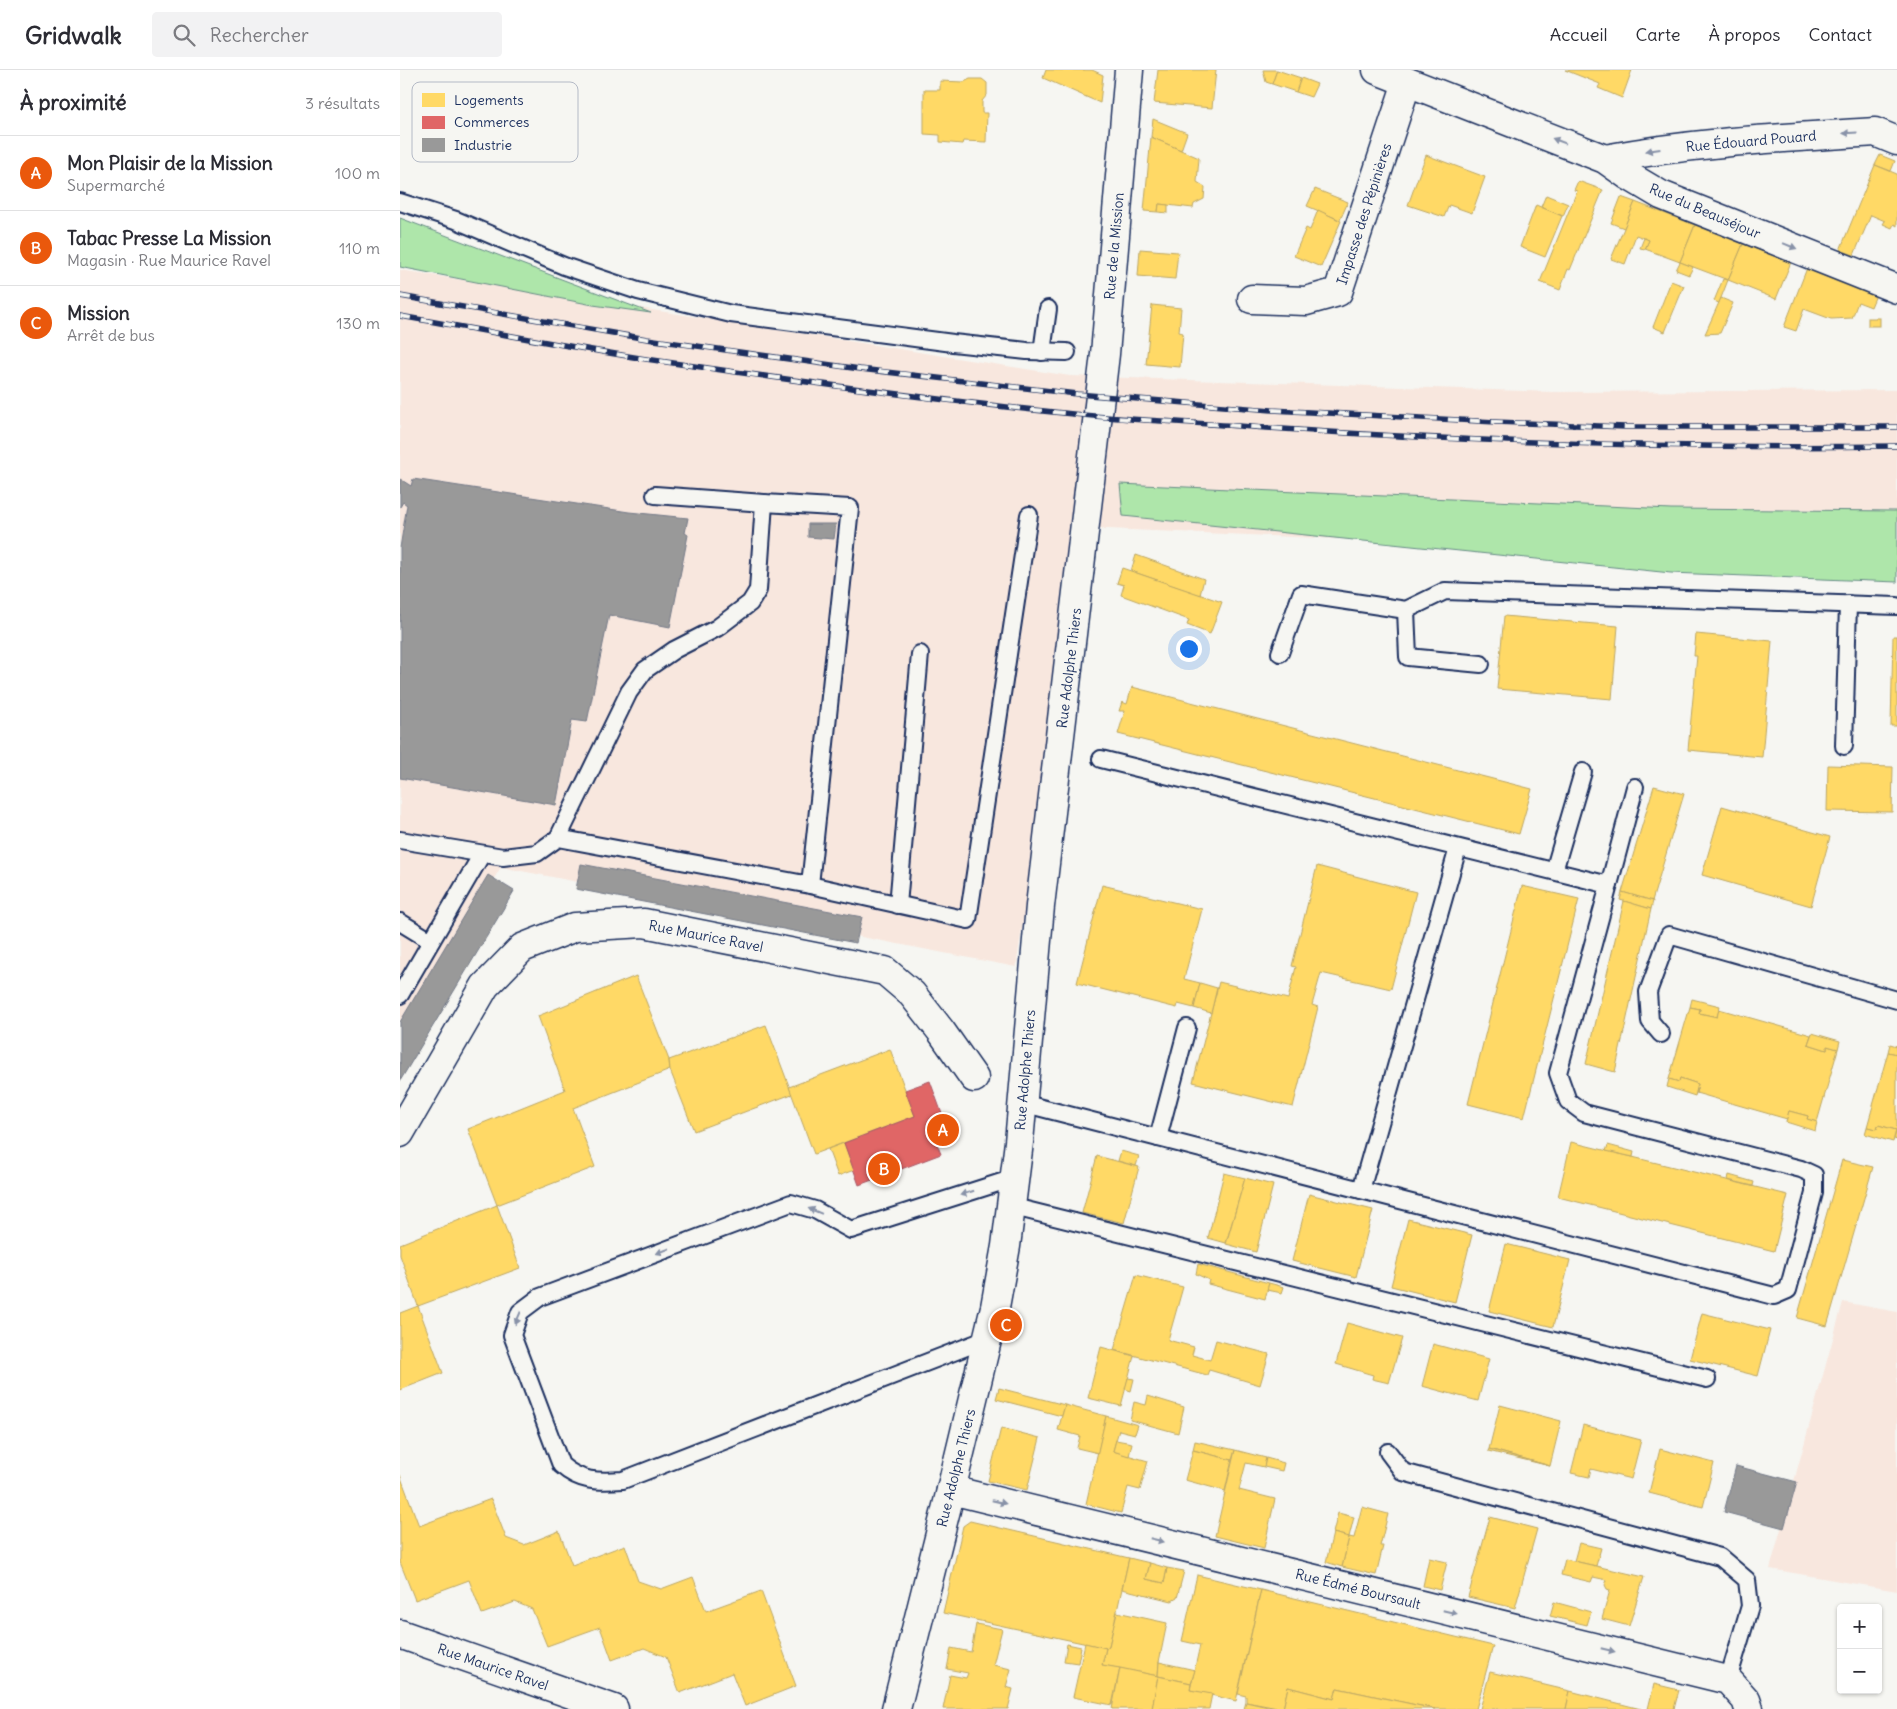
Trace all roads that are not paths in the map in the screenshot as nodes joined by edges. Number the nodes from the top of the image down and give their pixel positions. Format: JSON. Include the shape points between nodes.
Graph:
{"nodes":[{"id":1,"x":1129,"y":70,"type":"edge"},
{"id":2,"x":1377,"y":70,"type":"edge"},
{"id":3,"x":1408,"y":82,"type":"junction"},
{"id":4,"x":1897,"y":141,"type":"edge"},
{"id":5,"x":1605,"y":158,"type":"junction"},
{"id":6,"x":400,"y":202,"type":"edge"},
{"id":7,"x":1897,"y":289,"type":"edge"},
{"id":8,"x":1252,"y":299,"type":"dead end"},
{"id":9,"x":1048,"y":309,"type":"dead end"},
{"id":10,"x":1042,"y":352,"type":"junction"},
{"id":11,"x":1067,"y":352,"type":"dead end"},
{"id":12,"x":1098,"y":421,"type":"joint"},
{"id":13,"x":655,"y":495,"type":"dead end"},
{"id":14,"x":764,"y":502,"type":"junction"},
{"id":15,"x":1029,"y":515,"type":"dead end"},
{"id":16,"x":1848,"y":604,"type":"junction"},
{"id":17,"x":1897,"y":606,"type":"edge"},
{"id":18,"x":1406,"y":610,"type":"junction"},
{"id":19,"x":1280,"y":653,"type":"dead end"},
{"id":20,"x":920,"y":654,"type":"dead end"},
{"id":21,"x":1481,"y":664,"type":"dead end"},
{"id":22,"x":1844,"y":746,"type":"dead end"},
{"id":23,"x":1101,"y":759,"type":"dead end"},
{"id":24,"x":1583,"y":772,"type":"dead end"},
{"id":25,"x":1635,"y":787,"type":"dead end"},
{"id":26,"x":558,"y":838,"type":"junction"},
{"id":27,"x":400,"y":840,"type":"edge"},
{"id":28,"x":1458,"y":848,"type":"junction"},
{"id":29,"x":482,"y":854,"type":"junction"},
{"id":30,"x":1554,"y":871,"type":"junction"},
{"id":31,"x":810,"y":885,"type":"junction"},
{"id":32,"x":1609,"y":885,"type":"junction"},
{"id":33,"x":898,"y":904,"type":"junction"},
{"id":34,"x":400,"y":922,"type":"edge"},
{"id":35,"x":431,"y":941,"type":"junction"},
{"id":36,"x":400,"y":995,"type":"edge"},
{"id":37,"x":1897,"y":1000,"type":"edge"},
{"id":38,"x":1187,"y":1028,"type":"dead end"},
{"id":39,"x":1661,"y":1034,"type":"dead end"},
{"id":40,"x":974,"y":1078,"type":"dead end"},
{"id":41,"x":1022,"y":1103,"type":"junction"},
{"id":42,"x":400,"y":1133,"type":"edge"},
{"id":43,"x":1158,"y":1138,"type":"junction"},
{"id":44,"x":1014,"y":1178,"type":"junction"},
{"id":45,"x":1361,"y":1190,"type":"junction"},
{"id":46,"x":1010,"y":1206,"type":"junction"},
{"id":47,"x":987,"y":1339,"type":"junction"},
{"id":48,"x":1707,"y":1379,"type":"dead end"},
{"id":49,"x":1388,"y":1452,"type":"dead end"},
{"id":50,"x":951,"y":1490,"type":"junction"},
{"id":51,"x":400,"y":1634,"type":"edge"},
{"id":52,"x":1728,"y":1680,"type":"junction"},
{"id":53,"x":614,"y":1709,"type":"edge"},
{"id":54,"x":896,"y":1709,"type":"edge"},
{"id":55,"x":1749,"y":1709,"type":"edge"}],
"edges":[{"from":1,"to":12,"type":"street","name":"Rue de la Mission"},
{"from":2,"to":3,"type":"street","name":"Rue du Beauséjour"},
{"from":5,"to":3,"type":"street","name":"Rue du Beauséjour","one_way":true},
{"from":3,"to":8,"type":"street","name":"Impasse des Pépinières","via":[[1338,292],[1306,301]]},
{"from":4,"to":5,"type":"street","name":"Rue Édouard Pouard","one_way":true,"via":[[1875,132],[1709,142]]},
{"from":5,"to":7,"type":"street","name":"Rue du Beauséjour","one_way":true,"via":[[1660,195]]},
{"from":6,"to":10,"type":"lane","via":[[456,220],[564,266],[638,291],[732,314]]},
{"from":9,"to":10,"type":"lane"},
{"from":10,"to":11,"type":"lane"},
{"from":12,"to":41,"type":"street","name":"Rue Adolphe Thiers","via":[[1040,906]]},
{"from":13,"to":14,"type":"lane"},
{"from":14,"to":26,"type":"lane","via":[[758,590],[750,603],[717,628],[674,650],[645,670],[629,692]]},
{"from":14,"to":31,"type":"lane","via":[[850,508]]},
{"from":15,"to":33,"type":"lane","via":[[968,920]]},
{"from":16,"to":17,"type":"lane"},
{"from":16,"to":18,"type":"lane","via":[[1445,591]]},
{"from":16,"to":22,"type":"lane"},
{"from":18,"to":19,"type":"lane","via":[[1301,594]]},
{"from":18,"to":21,"type":"lane","via":[[1408,657]]},
{"from":20,"to":33,"type":"lane"},
{"from":23,"to":28,"type":"lane"},
{"from":24,"to":30,"type":"lane"},
{"from":25,"to":32,"type":"lane"},
{"from":26,"to":29,"type":"lane","via":[[537,853],[503,857]]},
{"from":26,"to":31,"type":"lane"},
{"from":27,"to":29,"type":"lane"},
{"from":28,"to":30,"type":"lane"},
{"from":28,"to":45,"type":"lane"},
{"from":29,"to":35,"type":"lane"},
{"from":30,"to":32,"type":"lane"},
{"from":31,"to":33,"type":"lane"},
{"from":32,"to":45,"type":"lane","via":[[1558,1073],[1568,1101],[1584,1114],[1801,1169],[1814,1176],[1814,1193],[1788,1290],[1774,1296]]},
{"from":34,"to":35,"type":"lane"},
{"from":35,"to":36,"type":"lane"},
{"from":37,"to":39,"type":"lane","via":[[1669,936],[1648,992],[1650,1021]]},
{"from":38,"to":43,"type":"lane"},
{"from":40,"to":42,"type":"street","name":"Rue Maurice Ravel","via":[[912,994],[885,971],[644,923],[574,927],[522,948],[485,986]]},
{"from":41,"to":43,"type":"lane"},
{"from":41,"to":44,"type":"street","name":"Rue Adolphe Thiers"},
{"from":43,"to":45,"type":"lane"},
{"from":44,"to":46,"type":"street","name":"Rue Adolphe Thiers"},
{"from":44,"to":47,"type":"lane","one_way":true,"via":[[851,1230],[815,1210],[792,1203],[540,1297],[520,1312],[512,1335],[561,1465],[572,1474],[600,1482],[623,1480]]},
{"from":46,"to":47,"type":"street","name":"Rue Adolphe Thiers","via":[[1006,1246]]},
{"from":46,"to":48,"type":"lane"},
{"from":47,"to":50,"type":"street","name":"Rue Adolphe Thiers"},
{"from":49,"to":52,"type":"lane","via":[[1403,1472],[1720,1556],[1746,1580],[1750,1606]]},
{"from":50,"to":52,"type":"street","name":"Rue Édmé Boursault","one_way":true},
{"from":50,"to":54,"type":"street","name":"Rue Adolphe Thiers"},
{"from":51,"to":53,"type":"street","name":"Rue Maurice Ravel"},
{"from":52,"to":55,"type":"street","via":[[1746,1700]]}]}
